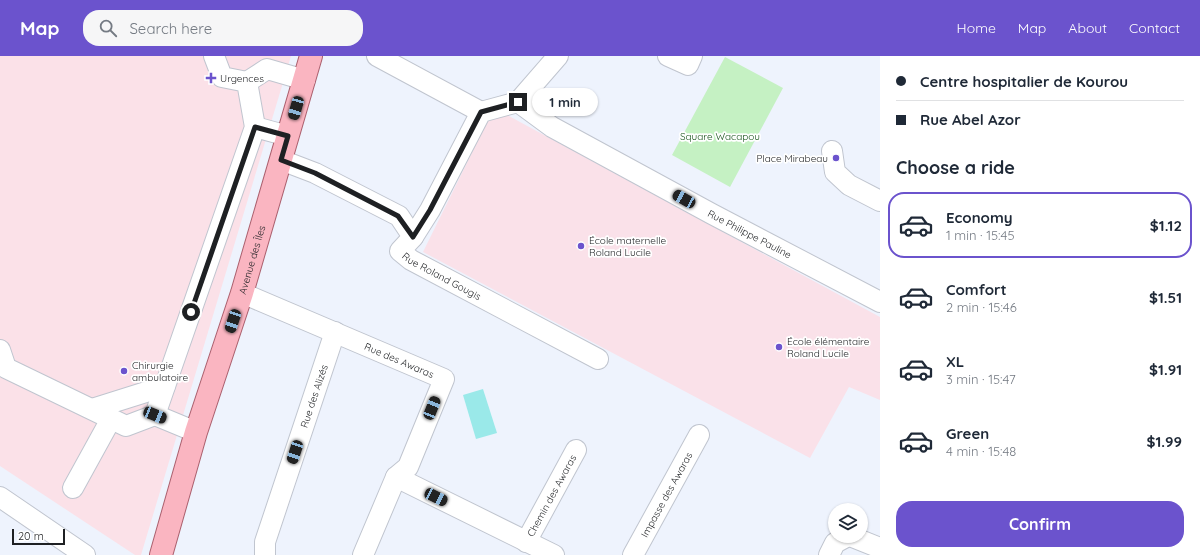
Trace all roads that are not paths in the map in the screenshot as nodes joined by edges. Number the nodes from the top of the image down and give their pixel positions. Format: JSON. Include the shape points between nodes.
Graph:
{"nodes":[{"id":1,"x":214,"y":56,"type":"edge"},
{"id":2,"x":311,"y":56,"type":"edge"},
{"id":3,"x":377,"y":56,"type":"edge"},
{"id":4,"x":558,"y":56,"type":"edge"},
{"id":5,"x":668,"y":56,"type":"edge"},
{"id":6,"x":692,"y":56,"type":"edge"},
{"id":7,"x":266,"y":62,"type":"edge"},
{"id":8,"x":304,"y":80,"type":"junction"},
{"id":9,"x":247,"y":82,"type":"junction"},
{"id":10,"x":518,"y":102,"type":"junction"},
{"id":11,"x":481,"y":112,"type":"junction"},
{"id":12,"x":255,"y":127,"type":"junction"},
{"id":13,"x":288,"y":136,"type":"junction"},
{"id":14,"x":832,"y":151,"type":"dead end"},
{"id":15,"x":281,"y":160,"type":"junction"},
{"id":16,"x":880,"y":201,"type":"edge"},
{"id":17,"x":413,"y":237,"type":"junction"},
{"id":18,"x":242,"y":293,"type":"junction"},
{"id":19,"x":880,"y":302,"type":"edge"},
{"id":20,"x":334,"y":332,"type":"junction"},
{"id":21,"x":0,"y":350,"type":"edge"},
{"id":22,"x":598,"y":359,"type":"dead end"},
{"id":23,"x":165,"y":386,"type":"junction"},
{"id":24,"x":92,"y":408,"type":"junction"},
{"id":25,"x":155,"y":415,"type":"junction"},
{"id":26,"x":111,"y":419,"type":"junction"},
{"id":27,"x":196,"y":432,"type":"junction"},
{"id":28,"x":699,"y":435,"type":"dead end"},
{"id":29,"x":576,"y":450,"type":"dead end"},
{"id":30,"x":396,"y":477,"type":"junction"},
{"id":31,"x":73,"y":488,"type":"dead end"},
{"id":32,"x":0,"y":498,"type":"edge"},
{"id":33,"x":526,"y":542,"type":"junction"},
{"id":34,"x":835,"y":543,"type":"edge"},
{"id":35,"x":867,"y":543,"type":"edge"},
{"id":36,"x":880,"y":548,"type":"edge"},
{"id":37,"x":85,"y":555,"type":"edge"},
{"id":38,"x":161,"y":555,"type":"edge"},
{"id":39,"x":266,"y":555,"type":"edge"},
{"id":40,"x":363,"y":555,"type":"edge"},
{"id":41,"x":554,"y":555,"type":"edge"},
{"id":42,"x":633,"y":555,"type":"edge"},
{"id":43,"x":829,"y":555,"type":"edge"}],
"edges":[{"from":1,"to":9,"type":"street","via":[[222,77]]},
{"from":2,"to":8,"type":"main road","name":"Avenue des Îles"},
{"from":3,"to":11,"type":"street"},
{"from":4,"to":10,"type":"street"},
{"from":5,"to":6,"type":"street","via":[[688,66]]},
{"from":7,"to":8,"type":"street"},
{"from":7,"to":9,"type":"street"},
{"from":8,"to":13,"type":"main road","name":"Avenue des Îles"},
{"from":9,"to":12,"type":"street"},
{"from":10,"to":11,"type":"street"},
{"from":10,"to":19,"type":"street","name":"Rue Philippe Pauline","via":[[552,127]]},
{"from":11,"to":17,"type":"street","via":[[430,210]]},
{"from":12,"to":13,"type":"street"},
{"from":12,"to":23,"type":"street"},
{"from":13,"to":15,"type":"main road","name":"Avenue des Îles"},
{"from":14,"to":16,"type":"street","via":[[835,172],[849,185]]},
{"from":15,"to":17,"type":"street","name":"Rue Roland Gougis","via":[[315,173],[398,216]]},
{"from":15,"to":18,"type":"main road","name":"Avenue des Îles"},
{"from":17,"to":22,"type":"street","name":"Rue Roland Gougis","via":[[400,251],[411,260]]},
{"from":18,"to":20,"type":"street"},
{"from":18,"to":27,"type":"main road","name":"Avenue des Îles"},
{"from":20,"to":30,"type":"street","name":"Rue des Awaras","via":[[444,379],[408,467]]},
{"from":20,"to":39,"type":"street","name":"Rue des Alizés","via":[[265,542]]},
{"from":21,"to":24,"type":"street","via":[[6,368]]},
{"from":23,"to":24,"type":"street"},
{"from":23,"to":25,"type":"street"},
{"from":24,"to":26,"type":"street"},
{"from":25,"to":26,"type":"street","via":[[126,426]]},
{"from":25,"to":27,"type":"street"},
{"from":26,"to":31,"type":"street"},
{"from":27,"to":38,"type":"main road","name":"Avenue des Îles"},
{"from":28,"to":42,"type":"street","name":"Impasse des Awaras"},
{"from":29,"to":33,"type":"street","name":"Chemin des Awaras"},
{"from":30,"to":33,"type":"street"},
{"from":30,"to":40,"type":"street"},
{"from":32,"to":37,"type":"street"},
{"from":33,"to":41,"type":"street"},
{"from":34,"to":43,"type":"street"},
{"from":35,"to":36,"type":"street"}]}
